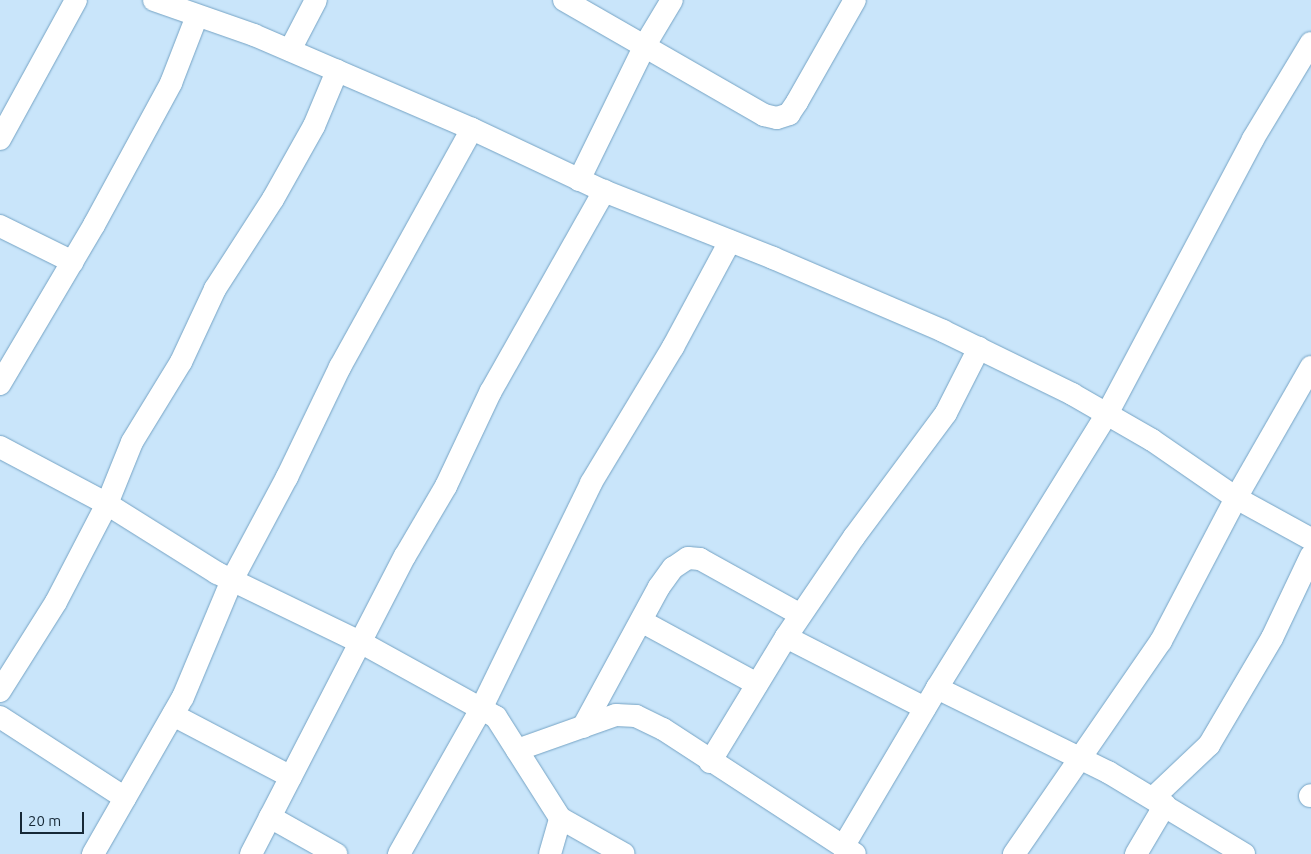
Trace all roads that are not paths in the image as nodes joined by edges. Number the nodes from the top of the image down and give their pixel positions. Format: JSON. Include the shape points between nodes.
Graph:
{"nodes":[{"id":1,"x":76,"y":0,"type":"edge"},
{"id":2,"x":154,"y":0,"type":"edge"},
{"id":3,"x":316,"y":0,"type":"edge"},
{"id":4,"x":564,"y":0,"type":"edge"},
{"id":5,"x":672,"y":0,"type":"edge"},
{"id":6,"x":855,"y":0,"type":"edge"},
{"id":7,"x":197,"y":16,"type":"junction"},
{"id":8,"x":646,"y":45,"type":"junction"},
{"id":9,"x":1311,"y":45,"type":"edge"},
{"id":10,"x":290,"y":50,"type":"junction"},
{"id":11,"x":337,"y":71,"type":"junction"},
{"id":12,"x":472,"y":129,"type":"junction"},
{"id":13,"x":0,"y":139,"type":"edge"},
{"id":14,"x":580,"y":180,"type":"junction"},
{"id":15,"x":604,"y":191,"type":"junction"},
{"id":16,"x":0,"y":226,"type":"edge"},
{"id":17,"x":730,"y":241,"type":"junction"},
{"id":18,"x":73,"y":262,"type":"junction"},
{"id":19,"x":979,"y":348,"type":"junction"},
{"id":20,"x":1311,"y":367,"type":"edge"},
{"id":21,"x":0,"y":384,"type":"edge"},
{"id":22,"x":1107,"y":414,"type":"junction"},
{"id":23,"x":0,"y":448,"type":"edge"},
{"id":24,"x":1236,"y":498,"type":"junction"},
{"id":25,"x":107,"y":504,"type":"junction"},
{"id":26,"x":1311,"y":539,"type":"edge"},
{"id":27,"x":1311,"y":556,"type":"edge"},
{"id":28,"x":232,"y":580,"type":"junction"},
{"id":29,"x":801,"y":615,"type":"junction"},
{"id":30,"x":641,"y":621,"type":"junction"},
{"id":31,"x":786,"y":637,"type":"junction"},
{"id":32,"x":360,"y":642,"type":"junction"},
{"id":33,"x":757,"y":684,"type":"junction"},
{"id":34,"x":936,"y":688,"type":"junction"},
{"id":35,"x":0,"y":691,"type":"edge"},
{"id":36,"x":925,"y":708,"type":"junction"},
{"id":37,"x":481,"y":709,"type":"junction"},
{"id":38,"x":173,"y":715,"type":"junction"},
{"id":39,"x":0,"y":717,"type":"edge"},
{"id":40,"x":583,"y":727,"type":"junction"},
{"id":41,"x":517,"y":750,"type":"junction"},
{"id":42,"x":1080,"y":758,"type":"junction"},
{"id":43,"x":710,"y":762,"type":"junction"},
{"id":44,"x":291,"y":777,"type":"junction"},
{"id":45,"x":125,"y":798,"type":"junction"},
{"id":46,"x":1159,"y":802,"type":"junction"},
{"id":47,"x":270,"y":817,"type":"junction"},
{"id":48,"x":560,"y":818,"type":"junction"},
{"id":49,"x":849,"y":850,"type":"edge"},
{"id":50,"x":92,"y":854,"type":"edge"},
{"id":51,"x":251,"y":854,"type":"edge"},
{"id":52,"x":336,"y":854,"type":"edge"},
{"id":53,"x":399,"y":854,"type":"edge"},
{"id":54,"x":550,"y":854,"type":"edge"},
{"id":55,"x":624,"y":854,"type":"edge"},
{"id":56,"x":1014,"y":854,"type":"edge"},
{"id":57,"x":1136,"y":854,"type":"edge"},
{"id":58,"x":1244,"y":854,"type":"edge"}],
"edges":[{"from":1,"to":13,"type":"street"},
{"from":2,"to":7,"type":"street"},
{"from":3,"to":10,"type":"street"},
{"from":4,"to":8,"type":"street"},
{"from":5,"to":8,"type":"street"},
{"from":6,"to":8,"type":"street","via":[[797,102],[789,114],[777,118],[764,115]]},
{"from":7,"to":10,"type":"street"},
{"from":7,"to":18,"type":"street","via":[[171,83]]},
{"from":8,"to":14,"type":"street"},
{"from":9,"to":22,"type":"street","via":[[1253,139]]},
{"from":10,"to":11,"type":"street"},
{"from":11,"to":12,"type":"street"},
{"from":11,"to":25,"type":"street","via":[[314,126],[273,199],[215,288],[181,362],[132,442]]},
{"from":12,"to":14,"type":"street"},
{"from":12,"to":28,"type":"street","via":[[340,367]]},
{"from":14,"to":15,"type":"street"},
{"from":15,"to":17,"type":"street"},
{"from":15,"to":32,"type":"street","via":[[492,391],[446,486]]},
{"from":16,"to":18,"type":"street"},
{"from":17,"to":19,"type":"street"},
{"from":17,"to":37,"type":"street","via":[[673,347],[591,483]]},
{"from":18,"to":21,"type":"street"},
{"from":19,"to":22,"type":"street"},
{"from":19,"to":29,"type":"street","via":[[946,413],[859,529]]},
{"from":20,"to":24,"type":"street"},
{"from":22,"to":24,"type":"street","via":[[1152,440]]},
{"from":22,"to":34,"type":"street"},
{"from":23,"to":25,"type":"street"},
{"from":24,"to":26,"type":"street"},
{"from":24,"to":42,"type":"street","via":[[1161,640]]},
{"from":25,"to":28,"type":"street"},
{"from":25,"to":35,"type":"street","via":[[56,602]]},
{"from":27,"to":46,"type":"street","via":[[1272,638],[1209,744]]},
{"from":28,"to":32,"type":"street"},
{"from":28,"to":38,"type":"street"},
{"from":29,"to":30,"type":"street","via":[[700,559],[688,558],[673,568]]},
{"from":29,"to":31,"type":"street"},
{"from":30,"to":33,"type":"street"},
{"from":30,"to":40,"type":"street"},
{"from":31,"to":33,"type":"street"},
{"from":31,"to":36,"type":"street"},
{"from":32,"to":37,"type":"street"},
{"from":32,"to":44,"type":"street"},
{"from":33,"to":43,"type":"street"},
{"from":34,"to":36,"type":"street"},
{"from":34,"to":42,"type":"street"},
{"from":36,"to":49,"type":"street"},
{"from":37,"to":41,"type":"street","via":[[496,717]]},
{"from":37,"to":53,"type":"street"},
{"from":38,"to":44,"type":"street"},
{"from":38,"to":45,"type":"street"},
{"from":39,"to":45,"type":"street"},
{"from":40,"to":41,"type":"street"},
{"from":40,"to":43,"type":"street","via":[[616,715],[636,716],[663,729]]},
{"from":41,"to":48,"type":"street"},
{"from":42,"to":46,"type":"street"},
{"from":42,"to":56,"type":"street"},
{"from":43,"to":49,"type":"street"},
{"from":44,"to":47,"type":"street"},
{"from":45,"to":50,"type":"street"},
{"from":46,"to":57,"type":"street"},
{"from":46,"to":58,"type":"street"},
{"from":47,"to":51,"type":"street"},
{"from":47,"to":52,"type":"street"},
{"from":48,"to":54,"type":"street"},
{"from":48,"to":55,"type":"street"}]}
